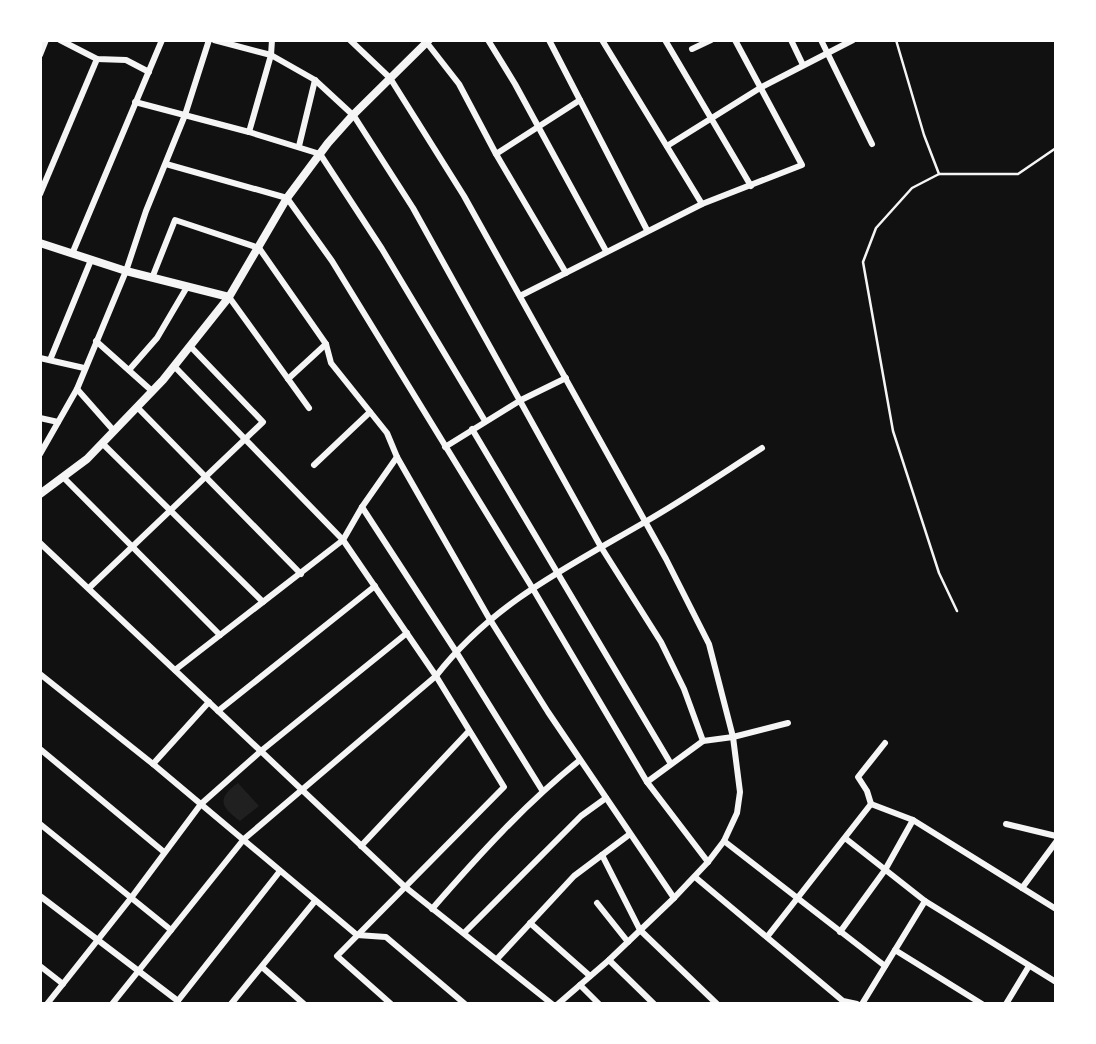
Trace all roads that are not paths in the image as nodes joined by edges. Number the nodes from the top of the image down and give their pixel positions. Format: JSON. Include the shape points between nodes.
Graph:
{"nodes":[{"id":1,"x":46,"y":40,"type":"edge"},
{"id":2,"x":60,"y":40,"type":"edge"},
{"id":3,"x":162,"y":40,"type":"edge"},
{"id":4,"x":211,"y":40,"type":"edge"},
{"id":5,"x":272,"y":40,"type":"edge"},
{"id":6,"x":350,"y":40,"type":"edge"},
{"id":7,"x":488,"y":40,"type":"edge"},
{"id":8,"x":549,"y":40,"type":"edge"},
{"id":9,"x":602,"y":40,"type":"edge"},
{"id":10,"x":665,"y":40,"type":"edge"},
{"id":11,"x":712,"y":40,"type":"edge"},
{"id":12,"x":735,"y":40,"type":"edge"},
{"id":13,"x":791,"y":40,"type":"edge"},
{"id":14,"x":821,"y":40,"type":"edge"},
{"id":15,"x":853,"y":40,"type":"edge"},
{"id":16,"x":895,"y":40,"type":"edge"},
{"id":17,"x":428,"y":42,"type":"edge"},
{"id":18,"x":692,"y":49,"type":"dead end"},
{"id":19,"x":827,"y":53,"type":"junction"},
{"id":20,"x":40,"y":55,"type":"edge"},
{"id":21,"x":271,"y":55,"type":"junction"},
{"id":22,"x":97,"y":59,"type":"junction"},
{"id":23,"x":803,"y":65,"type":"junction"},
{"id":24,"x":149,"y":72,"type":"junction"},
{"id":25,"x":390,"y":78,"type":"junction"},
{"id":26,"x":315,"y":80,"type":"junction"},
{"id":27,"x":760,"y":88,"type":"junction"},
{"id":28,"x":580,"y":100,"type":"junction"},
{"id":29,"x":135,"y":102,"type":"junction"},
{"id":30,"x":185,"y":115,"type":"junction"},
{"id":31,"x":353,"y":115,"type":"junction"},
{"id":32,"x":710,"y":119,"type":"junction"},
{"id":33,"x":538,"y":127,"type":"junction"},
{"id":34,"x":249,"y":132,"type":"junction"},
{"id":35,"x":872,"y":144,"type":"dead end"},
{"id":36,"x":299,"y":146,"type":"junction"},
{"id":37,"x":667,"y":146,"type":"junction"},
{"id":38,"x":1056,"y":148,"type":"edge"},
{"id":39,"x":320,"y":154,"type":"junction"},
{"id":40,"x":496,"y":154,"type":"junction"},
{"id":41,"x":166,"y":164,"type":"junction"},
{"id":42,"x":939,"y":174,"type":"junction"},
{"id":43,"x":751,"y":186,"type":"junction"},
{"id":44,"x":40,"y":194,"type":"edge"},
{"id":45,"x":288,"y":198,"type":"junction"},
{"id":46,"x":702,"y":204,"type":"junction"},
{"id":47,"x":648,"y":230,"type":"junction"},
{"id":48,"x":40,"y":243,"type":"edge"},
{"id":49,"x":259,"y":248,"type":"junction"},
{"id":50,"x":606,"y":251,"type":"junction"},
{"id":51,"x":72,"y":254,"type":"junction"},
{"id":52,"x":91,"y":260,"type":"junction"},
{"id":53,"x":126,"y":271,"type":"junction"},
{"id":54,"x":566,"y":273,"type":"junction"},
{"id":55,"x":152,"y":278,"type":"junction"},
{"id":56,"x":187,"y":287,"type":"junction"},
{"id":57,"x":520,"y":296,"type":"junction"},
{"id":58,"x":229,"y":297,"type":"junction"},
{"id":59,"x":96,"y":341,"type":"junction"},
{"id":60,"x":326,"y":344,"type":"junction"},
{"id":61,"x":190,"y":346,"type":"junction"},
{"id":62,"x":40,"y":358,"type":"edge"},
{"id":63,"x":50,"y":360,"type":"junction"},
{"id":64,"x":174,"y":366,"type":"junction"},
{"id":65,"x":84,"y":368,"type":"junction"},
{"id":66,"x":129,"y":370,"type":"junction"},
{"id":67,"x":566,"y":378,"type":"junction"},
{"id":68,"x":288,"y":379,"type":"junction"},
{"id":69,"x":77,"y":389,"type":"junction"},
{"id":70,"x":152,"y":391,"type":"junction"},
{"id":71,"x":521,"y":400,"type":"junction"},
{"id":72,"x":138,"y":407,"type":"junction"},
{"id":73,"x":309,"y":408,"type":"dead end"},
{"id":74,"x":370,"y":412,"type":"junction"},
{"id":75,"x":40,"y":418,"type":"edge"},
{"id":76,"x":485,"y":421,"type":"junction"},
{"id":77,"x":58,"y":422,"type":"junction"},
{"id":78,"x":472,"y":429,"type":"junction"},
{"id":79,"x":114,"y":431,"type":"junction"},
{"id":80,"x":245,"y":439,"type":"junction"},
{"id":81,"x":102,"y":443,"type":"junction"},
{"id":82,"x":445,"y":447,"type":"junction"},
{"id":83,"x":762,"y":448,"type":"dead end"},
{"id":84,"x":40,"y":454,"type":"edge"},
{"id":85,"x":397,"y":457,"type":"junction"},
{"id":86,"x":314,"y":464,"type":"dead end"},
{"id":87,"x":205,"y":477,"type":"junction"},
{"id":88,"x":64,"y":478,"type":"junction"},
{"id":89,"x":40,"y":494,"type":"edge"},
{"id":90,"x":362,"y":507,"type":"junction"},
{"id":91,"x":171,"y":510,"type":"junction"},
{"id":92,"x":646,"y":522,"type":"junction"},
{"id":93,"x":343,"y":540,"type":"junction"},
{"id":94,"x":40,"y":543,"type":"edge"},
{"id":95,"x":132,"y":547,"type":"junction"},
{"id":96,"x":601,"y":547,"type":"junction"},
{"id":97,"x":558,"y":572,"type":"junction"},
{"id":98,"x":301,"y":575,"type":"junction"},
{"id":99,"x":376,"y":586,"type":"junction"},
{"id":100,"x":89,"y":588,"type":"junction"},
{"id":101,"x":533,"y":589,"type":"junction"},
{"id":102,"x":262,"y":602,"type":"junction"},
{"id":103,"x":957,"y":611,"type":"dead end"},
{"id":104,"x":489,"y":618,"type":"junction"},
{"id":105,"x":407,"y":633,"type":"junction"},
{"id":106,"x":220,"y":635,"type":"junction"},
{"id":107,"x":456,"y":650,"type":"junction"},
{"id":108,"x":175,"y":670,"type":"junction"},
{"id":109,"x":40,"y":674,"type":"edge"},
{"id":110,"x":436,"y":676,"type":"junction"},
{"id":111,"x":209,"y":702,"type":"junction"},
{"id":112,"x":218,"y":711,"type":"junction"},
{"id":113,"x":788,"y":723,"type":"dead end"},
{"id":114,"x":469,"y":731,"type":"junction"},
{"id":115,"x":733,"y":737,"type":"junction"},
{"id":116,"x":703,"y":741,"type":"junction"},
{"id":117,"x":885,"y":743,"type":"dead end"},
{"id":118,"x":40,"y":749,"type":"edge"},
{"id":119,"x":261,"y":751,"type":"junction"},
{"id":120,"x":580,"y":760,"type":"junction"},
{"id":121,"x":153,"y":764,"type":"junction"},
{"id":122,"x":671,"y":764,"type":"junction"},
{"id":123,"x":647,"y":782,"type":"junction"},
{"id":124,"x":300,"y":790,"type":"junction"},
{"id":125,"x":542,"y":790,"type":"junction"},
{"id":126,"x":606,"y":798,"type":"junction"},
{"id":127,"x":201,"y":804,"type":"junction"},
{"id":128,"x":872,"y":804,"type":"junction"},
{"id":129,"x":913,"y":820,"type":"junction"},
{"id":130,"x":40,"y":824,"type":"edge"},
{"id":131,"x":1006,"y":824,"type":"dead end"},
{"id":132,"x":630,"y":834,"type":"junction"},
{"id":133,"x":1056,"y":836,"type":"edge"},
{"id":134,"x":845,"y":838,"type":"junction"},
{"id":135,"x":244,"y":839,"type":"junction"},
{"id":136,"x":724,"y":841,"type":"junction"},
{"id":137,"x":1056,"y":842,"type":"edge"},
{"id":138,"x":362,"y":846,"type":"junction"},
{"id":139,"x":164,"y":852,"type":"junction"},
{"id":140,"x":602,"y":855,"type":"junction"},
{"id":141,"x":708,"y":862,"type":"junction"},
{"id":142,"x":885,"y":870,"type":"junction"},
{"id":143,"x":280,"y":871,"type":"junction"},
{"id":144,"x":695,"y":877,"type":"junction"},
{"id":145,"x":404,"y":886,"type":"junction"},
{"id":146,"x":1022,"y":888,"type":"junction"},
{"id":147,"x":40,"y":896,"type":"edge"},
{"id":148,"x":131,"y":898,"type":"junction"},
{"id":149,"x":674,"y":898,"type":"junction"},
{"id":150,"x":798,"y":898,"type":"junction"},
{"id":151,"x":315,"y":901,"type":"junction"},
{"id":152,"x":925,"y":901,"type":"junction"},
{"id":153,"x":597,"y":903,"type":"dead end"},
{"id":154,"x":432,"y":909,"type":"junction"},
{"id":155,"x":1056,"y":909,"type":"edge"},
{"id":156,"x":530,"y":923,"type":"junction"},
{"id":157,"x":171,"y":930,"type":"junction"},
{"id":158,"x":640,"y":930,"type":"junction"},
{"id":159,"x":840,"y":932,"type":"junction"},
{"id":160,"x":464,"y":933,"type":"junction"},
{"id":161,"x":357,"y":935,"type":"junction"},
{"id":162,"x":767,"y":937,"type":"junction"},
{"id":163,"x":98,"y":939,"type":"junction"},
{"id":164,"x":628,"y":942,"type":"junction"},
{"id":165,"x":895,"y":950,"type":"junction"},
{"id":166,"x":497,"y":959,"type":"junction"},
{"id":167,"x":609,"y":960,"type":"junction"},
{"id":168,"x":40,"y":966,"type":"edge"},
{"id":169,"x":885,"y":966,"type":"junction"},
{"id":170,"x":1029,"y":966,"type":"junction"},
{"id":171,"x":262,"y":967,"type":"junction"},
{"id":172,"x":138,"y":970,"type":"junction"},
{"id":173,"x":590,"y":976,"type":"junction"},
{"id":174,"x":1056,"y":982,"type":"edge"},
{"id":175,"x":63,"y":984,"type":"junction"},
{"id":176,"x":580,"y":985,"type":"junction"},
{"id":177,"x":177,"y":1002,"type":"edge"},
{"id":178,"x":299,"y":1002,"type":"edge"},
{"id":179,"x":47,"y":1004,"type":"edge"},
{"id":180,"x":112,"y":1004,"type":"edge"},
{"id":181,"x":231,"y":1004,"type":"edge"},
{"id":182,"x":391,"y":1004,"type":"edge"},
{"id":183,"x":465,"y":1004,"type":"edge"},
{"id":184,"x":552,"y":1004,"type":"edge"},
{"id":185,"x":558,"y":1004,"type":"edge"},
{"id":186,"x":599,"y":1004,"type":"edge"},
{"id":187,"x":654,"y":1004,"type":"edge"},
{"id":188,"x":717,"y":1004,"type":"edge"},
{"id":189,"x":859,"y":1004,"type":"edge"},
{"id":190,"x":982,"y":1004,"type":"edge"},
{"id":191,"x":1006,"y":1004,"type":"edge"}],
"edges":[{"from":1,"to":20,"type":"street"},
{"from":2,"to":22,"type":"street"},
{"from":3,"to":24,"type":"street"},
{"from":4,"to":21,"type":"street"},
{"from":4,"to":30,"type":"street"},
{"from":5,"to":21,"type":"street"},
{"from":6,"to":25,"type":"street"},
{"from":7,"to":33,"type":"street"},
{"from":8,"to":28,"type":"street"},
{"from":9,"to":37,"type":"street"},
{"from":10,"to":32,"type":"street"},
{"from":11,"to":18,"type":"street"},
{"from":12,"to":27,"type":"street"},
{"from":13,"to":23,"type":"street"},
{"from":14,"to":19,"type":"street"},
{"from":15,"to":19,"type":"street"},
{"from":16,"to":42,"type":"lane"},
{"from":17,"to":25,"type":"street"},
{"from":17,"to":40,"type":"street","via":[[459,84]]},
{"from":19,"to":23,"type":"street"},
{"from":19,"to":35,"type":"street"},
{"from":21,"to":26,"type":"street"},
{"from":21,"to":34,"type":"street"},
{"from":22,"to":24,"type":"street","via":[[126,60]]},
{"from":22,"to":44,"type":"street"},
{"from":23,"to":27,"type":"street"},
{"from":24,"to":29,"type":"street"},
{"from":25,"to":31,"type":"street"},
{"from":25,"to":57,"type":"street"},
{"from":26,"to":31,"type":"street"},
{"from":26,"to":36,"type":"street"},
{"from":27,"to":32,"type":"street"},
{"from":27,"to":43,"type":"street","via":[[802,165]]},
{"from":28,"to":33,"type":"street"},
{"from":28,"to":47,"type":"street"},
{"from":29,"to":30,"type":"street"},
{"from":29,"to":51,"type":"street"},
{"from":30,"to":34,"type":"street"},
{"from":30,"to":41,"type":"street"},
{"from":31,"to":39,"type":"street"},
{"from":31,"to":71,"type":"street","via":[[414,208]]},
{"from":32,"to":37,"type":"street"},
{"from":32,"to":43,"type":"street"},
{"from":33,"to":40,"type":"street"},
{"from":33,"to":50,"type":"street"},
{"from":34,"to":36,"type":"street"},
{"from":36,"to":39,"type":"street"},
{"from":37,"to":46,"type":"street"},
{"from":38,"to":42,"type":"lane","via":[[1018,174]]},
{"from":39,"to":45,"type":"street"},
{"from":39,"to":76,"type":"street"},
{"from":40,"to":54,"type":"street"},
{"from":41,"to":45,"type":"street"},
{"from":41,"to":53,"type":"street"},
{"from":42,"to":103,"type":"lane","via":[[912,188],[876,228],[863,261],[893,431],[939,573]]},
{"from":43,"to":46,"type":"street"},
{"from":45,"to":49,"type":"street"},
{"from":45,"to":82,"type":"street","via":[[332,261]]},
{"from":46,"to":47,"type":"street"},
{"from":47,"to":50,"type":"street"},
{"from":48,"to":51,"type":"street"},
{"from":49,"to":55,"type":"street","via":[[175,220]]},
{"from":49,"to":58,"type":"street"},
{"from":49,"to":60,"type":"street"},
{"from":50,"to":54,"type":"street"},
{"from":51,"to":52,"type":"street"},
{"from":52,"to":53,"type":"street"},
{"from":52,"to":63,"type":"street"},
{"from":53,"to":55,"type":"street"},
{"from":53,"to":59,"type":"street"},
{"from":54,"to":57,"type":"street"},
{"from":55,"to":56,"type":"street"},
{"from":56,"to":58,"type":"street"},
{"from":56,"to":66,"type":"street","via":[[157,338]]},
{"from":57,"to":67,"type":"street"},
{"from":58,"to":61,"type":"street"},
{"from":58,"to":68,"type":"street"},
{"from":59,"to":65,"type":"street"},
{"from":59,"to":66,"type":"street"},
{"from":60,"to":68,"type":"street"},
{"from":60,"to":74,"type":"street","via":[[331,363]]},
{"from":61,"to":64,"type":"street"},
{"from":61,"to":80,"type":"street","via":[[262,422]]},
{"from":62,"to":63,"type":"street"},
{"from":63,"to":65,"type":"street"},
{"from":64,"to":70,"type":"street"},
{"from":64,"to":80,"type":"street"},
{"from":65,"to":69,"type":"street"},
{"from":66,"to":70,"type":"street"},
{"from":67,"to":71,"type":"street"},
{"from":67,"to":92,"type":"street"},
{"from":68,"to":73,"type":"street"},
{"from":69,"to":77,"type":"street"},
{"from":69,"to":79,"type":"street"},
{"from":70,"to":72,"type":"street"},
{"from":71,"to":76,"type":"street"},
{"from":71,"to":96,"type":"street"},
{"from":72,"to":79,"type":"street"},
{"from":72,"to":87,"type":"street"},
{"from":74,"to":85,"type":"street","via":[[387,433]]},
{"from":74,"to":86,"type":"street"},
{"from":75,"to":77,"type":"street"},
{"from":76,"to":78,"type":"street"},
{"from":77,"to":84,"type":"street"},
{"from":78,"to":82,"type":"street"},
{"from":78,"to":97,"type":"street"},
{"from":79,"to":81,"type":"street"},
{"from":80,"to":87,"type":"street"},
{"from":80,"to":93,"type":"street"},
{"from":81,"to":88,"type":"street"},
{"from":81,"to":91,"type":"street"},
{"from":82,"to":101,"type":"street"},
{"from":83,"to":92,"type":"street"},
{"from":85,"to":90,"type":"street"},
{"from":85,"to":104,"type":"street"},
{"from":87,"to":91,"type":"street"},
{"from":87,"to":98,"type":"street"},
{"from":88,"to":89,"type":"street"},
{"from":88,"to":95,"type":"street"},
{"from":90,"to":93,"type":"street"},
{"from":90,"to":107,"type":"street"},
{"from":91,"to":95,"type":"street"},
{"from":91,"to":102,"type":"street"},
{"from":92,"to":96,"type":"street"},
{"from":92,"to":115,"type":"street","via":[[709,644]]},
{"from":93,"to":98,"type":"street"},
{"from":93,"to":99,"type":"street"},
{"from":94,"to":100,"type":"street"},
{"from":95,"to":100,"type":"street"},
{"from":95,"to":106,"type":"street"},
{"from":96,"to":97,"type":"street"},
{"from":96,"to":116,"type":"street","via":[[662,642]]},
{"from":97,"to":101,"type":"street"},
{"from":97,"to":122,"type":"street"},
{"from":98,"to":102,"type":"street"},
{"from":99,"to":105,"type":"street"},
{"from":99,"to":112,"type":"street"},
{"from":100,"to":108,"type":"street"},
{"from":101,"to":104,"type":"street"},
{"from":101,"to":123,"type":"street"},
{"from":102,"to":106,"type":"street"},
{"from":104,"to":107,"type":"street"},
{"from":104,"to":120,"type":"street"},
{"from":105,"to":110,"type":"street"},
{"from":105,"to":119,"type":"street"},
{"from":106,"to":108,"type":"street"},
{"from":107,"to":110,"type":"street"},
{"from":107,"to":125,"type":"street"},
{"from":108,"to":111,"type":"street"},
{"from":109,"to":121,"type":"street"},
{"from":110,"to":114,"type":"street"},
{"from":110,"to":124,"type":"street"},
{"from":111,"to":112,"type":"street"},
{"from":111,"to":121,"type":"street"},
{"from":112,"to":119,"type":"street"},
{"from":113,"to":115,"type":"street"},
{"from":114,"to":138,"type":"street"},
{"from":114,"to":145,"type":"street","via":[[504,787]]},
{"from":115,"to":116,"type":"street"},
{"from":115,"to":136,"type":"street","via":[[740,792],[737,814]]},
{"from":116,"to":122,"type":"street"},
{"from":117,"to":128,"type":"street","via":[[858,777]]},
{"from":118,"to":139,"type":"street"},
{"from":119,"to":124,"type":"street"},
{"from":119,"to":127,"type":"street"},
{"from":120,"to":125,"type":"street"},
{"from":120,"to":126,"type":"street"},
{"from":121,"to":127,"type":"street"},
{"from":122,"to":123,"type":"street"},
{"from":123,"to":141,"type":"street"},
{"from":124,"to":135,"type":"street"},
{"from":124,"to":138,"type":"street"},
{"from":125,"to":154,"type":"street"},
{"from":126,"to":132,"type":"street"},
{"from":126,"to":160,"type":"street","via":[[581,816]]},
{"from":127,"to":135,"type":"street"},
{"from":127,"to":139,"type":"street"},
{"from":128,"to":129,"type":"street"},
{"from":128,"to":134,"type":"street"},
{"from":129,"to":142,"type":"street"},
{"from":129,"to":146,"type":"street"},
{"from":130,"to":148,"type":"street"},
{"from":131,"to":133,"type":"street"},
{"from":132,"to":140,"type":"street"},
{"from":132,"to":149,"type":"street"},
{"from":134,"to":142,"type":"street"},
{"from":134,"to":150,"type":"street"},
{"from":135,"to":143,"type":"street"},
{"from":135,"to":157,"type":"street"},
{"from":136,"to":141,"type":"street"},
{"from":136,"to":150,"type":"street"},
{"from":137,"to":146,"type":"street"},
{"from":138,"to":145,"type":"street"},
{"from":139,"to":148,"type":"street"},
{"from":140,"to":156,"type":"street","via":[[574,876]]},
{"from":140,"to":158,"type":"street"},
{"from":141,"to":144,"type":"street"},
{"from":142,"to":152,"type":"street"},
{"from":142,"to":159,"type":"street"},
{"from":143,"to":151,"type":"street"},
{"from":143,"to":177,"type":"street"},
{"from":144,"to":149,"type":"street"},
{"from":144,"to":162,"type":"street"},
{"from":145,"to":154,"type":"street"},
{"from":145,"to":161,"type":"street"},
{"from":146,"to":155,"type":"street"},
{"from":147,"to":163,"type":"street"},
{"from":148,"to":157,"type":"street"},
{"from":148,"to":163,"type":"street"},
{"from":149,"to":158,"type":"street"},
{"from":150,"to":159,"type":"street"},
{"from":150,"to":162,"type":"street"},
{"from":151,"to":161,"type":"street"},
{"from":151,"to":171,"type":"street"},
{"from":152,"to":165,"type":"street"},
{"from":152,"to":170,"type":"street"},
{"from":153,"to":164,"type":"street"},
{"from":154,"to":160,"type":"street"},
{"from":156,"to":166,"type":"street"},
{"from":156,"to":173,"type":"street"},
{"from":157,"to":172,"type":"street"},
{"from":158,"to":164,"type":"street"},
{"from":158,"to":188,"type":"street"},
{"from":159,"to":169,"type":"street"},
{"from":160,"to":166,"type":"street"},
{"from":161,"to":182,"type":"street","via":[[337,956]]},
{"from":161,"to":183,"type":"street","via":[[386,937]]},
{"from":162,"to":189,"type":"street","via":[[843,1000]]},
{"from":163,"to":172,"type":"street"},
{"from":163,"to":175,"type":"street"},
{"from":164,"to":167,"type":"street"},
{"from":165,"to":169,"type":"street"},
{"from":165,"to":190,"type":"street"},
{"from":166,"to":184,"type":"street"},
{"from":167,"to":173,"type":"street"},
{"from":167,"to":187,"type":"street"},
{"from":168,"to":175,"type":"street"},
{"from":169,"to":189,"type":"street"},
{"from":170,"to":174,"type":"street"},
{"from":170,"to":191,"type":"street"},
{"from":171,"to":178,"type":"street"},
{"from":171,"to":181,"type":"street"},
{"from":172,"to":177,"type":"street"},
{"from":172,"to":180,"type":"street"},
{"from":173,"to":176,"type":"street"},
{"from":175,"to":179,"type":"street"},
{"from":176,"to":185,"type":"street"},
{"from":176,"to":186,"type":"street"}]}
